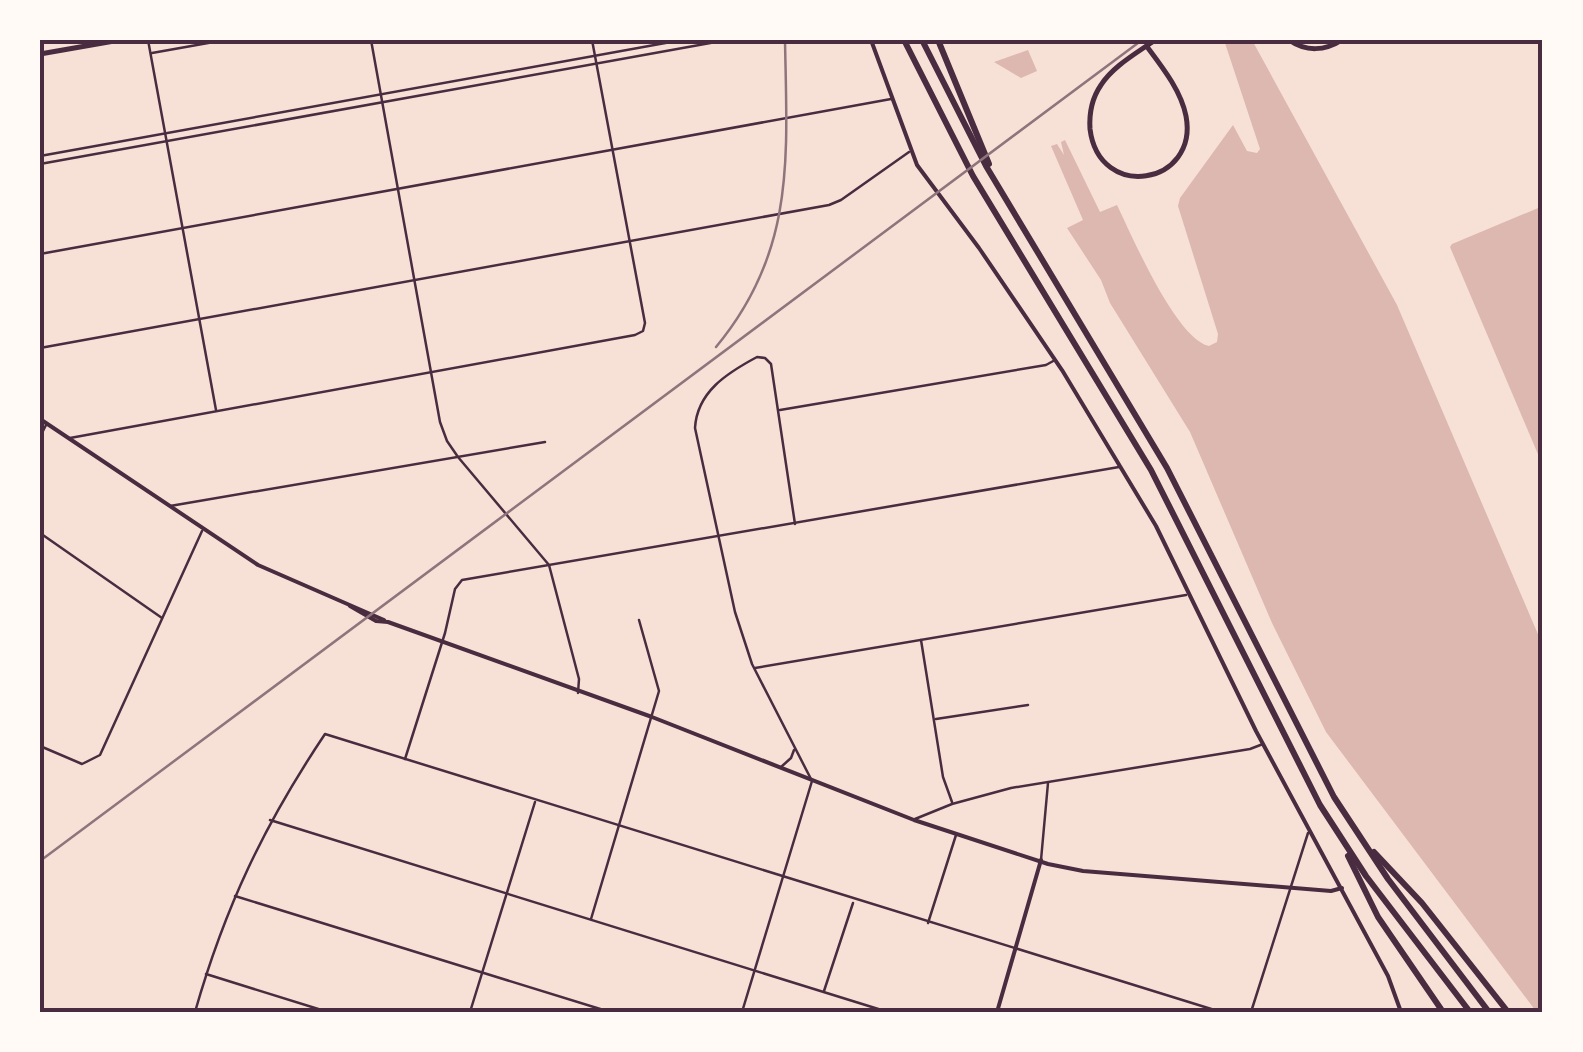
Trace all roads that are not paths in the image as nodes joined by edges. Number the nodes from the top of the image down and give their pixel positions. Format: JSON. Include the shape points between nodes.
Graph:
{"nodes":[{"id":1,"x":120,"y":40,"type":"edge"},
{"id":2,"x":148,"y":40,"type":"edge"},
{"id":3,"x":225,"y":40,"type":"edge"},
{"id":4,"x":371,"y":40,"type":"edge"},
{"id":5,"x":592,"y":40,"type":"edge"},
{"id":6,"x":682,"y":40,"type":"edge"},
{"id":7,"x":727,"y":40,"type":"edge"},
{"id":8,"x":871,"y":40,"type":"edge"},
{"id":9,"x":904,"y":40,"type":"edge"},
{"id":10,"x":922,"y":40,"type":"edge"},
{"id":11,"x":938,"y":40,"type":"edge"},
{"id":12,"x":1155,"y":40,"type":"edge"},
{"id":13,"x":1289,"y":40,"type":"edge"},
{"id":14,"x":1342,"y":40,"type":"edge"},
{"id":15,"x":1148,"y":48,"type":"dead end"},
{"id":16,"x":40,"y":54,"type":"edge"},
{"id":17,"x":150,"y":54,"type":"junction"},
{"id":18,"x":595,"y":56,"type":"junction"},
{"id":19,"x":597,"y":64,"type":"junction"},
{"id":20,"x":381,"y":94,"type":"junction"},
{"id":21,"x":892,"y":98,"type":"junction"},
{"id":22,"x":382,"y":103,"type":"junction"},
{"id":23,"x":165,"y":133,"type":"junction"},
{"id":24,"x":166,"y":141,"type":"junction"},
{"id":25,"x":613,"y":150,"type":"junction"},
{"id":26,"x":911,"y":152,"type":"junction"},
{"id":27,"x":40,"y":156,"type":"edge"},
{"id":28,"x":40,"y":164,"type":"edge"},
{"id":29,"x":996,"y":184,"type":"junction"},
{"id":30,"x":398,"y":189,"type":"junction"},
{"id":31,"x":183,"y":229,"type":"junction"},
{"id":32,"x":630,"y":242,"type":"junction"},
{"id":33,"x":40,"y":254,"type":"edge"},
{"id":34,"x":414,"y":280,"type":"junction"},
{"id":35,"x":200,"y":320,"type":"junction"},
{"id":36,"x":40,"y":348,"type":"edge"},
{"id":37,"x":1056,"y":360,"type":"junction"},
{"id":38,"x":431,"y":372,"type":"junction"},
{"id":39,"x":216,"y":411,"type":"junction"},
{"id":40,"x":778,"y":411,"type":"junction"},
{"id":41,"x":40,"y":419,"type":"edge"},
{"id":42,"x":46,"y":424,"type":"junction"},
{"id":43,"x":40,"y":437,"type":"edge"},
{"id":44,"x":68,"y":438,"type":"junction"},
{"id":45,"x":545,"y":442,"type":"dead end"},
{"id":46,"x":458,"y":457,"type":"junction"},
{"id":47,"x":1121,"y":466,"type":"junction"},
{"id":48,"x":169,"y":506,"type":"junction"},
{"id":49,"x":796,"y":524,"type":"junction"},
{"id":50,"x":203,"y":530,"type":"junction"},
{"id":51,"x":40,"y":533,"type":"edge"},
{"id":52,"x":719,"y":537,"type":"junction"},
{"id":53,"x":550,"y":565,"type":"junction"},
{"id":54,"x":1191,"y":594,"type":"junction"},
{"id":55,"x":163,"y":619,"type":"junction"},
{"id":56,"x":639,"y":620,"type":"dead end"},
{"id":57,"x":921,"y":640,"type":"junction"},
{"id":58,"x":442,"y":643,"type":"junction"},
{"id":59,"x":754,"y":668,"type":"junction"},
{"id":60,"x":578,"y":693,"type":"junction"},
{"id":61,"x":1028,"y":705,"type":"dead end"},
{"id":62,"x":652,"y":717,"type":"junction"},
{"id":63,"x":934,"y":720,"type":"junction"},
{"id":64,"x":1263,"y":744,"type":"junction"},
{"id":65,"x":40,"y":746,"type":"edge"},
{"id":66,"x":794,"y":749,"type":"junction"},
{"id":67,"x":405,"y":759,"type":"junction"},
{"id":68,"x":778,"y":768,"type":"junction"},
{"id":69,"x":812,"y":781,"type":"junction"},
{"id":70,"x":1048,"y":782,"type":"junction"},
{"id":71,"x":535,"y":800,"type":"junction"},
{"id":72,"x":952,"y":804,"type":"junction"},
{"id":73,"x":270,"y":820,"type":"junction"},
{"id":74,"x":914,"y":820,"type":"junction"},
{"id":75,"x":618,"y":827,"type":"junction"},
{"id":76,"x":1334,"y":828,"type":"junction"},
{"id":77,"x":1310,"y":831,"type":"junction"},
{"id":78,"x":956,"y":834,"type":"junction"},
{"id":79,"x":1357,"y":835,"type":"junction"},
{"id":80,"x":1041,"y":860,"type":"junction"},
{"id":81,"x":782,"y":878,"type":"junction"},
{"id":82,"x":1289,"y":887,"type":"junction"},
{"id":83,"x":1342,"y":888,"type":"junction"},
{"id":84,"x":506,"y":894,"type":"junction"},
{"id":85,"x":234,"y":895,"type":"junction"},
{"id":86,"x":854,"y":900,"type":"junction"},
{"id":87,"x":591,"y":919,"type":"junction"},
{"id":88,"x":928,"y":923,"type":"junction"},
{"id":89,"x":1016,"y":950,"type":"junction"},
{"id":90,"x":754,"y":971,"type":"junction"},
{"id":91,"x":482,"y":973,"type":"junction"},
{"id":92,"x":206,"y":974,"type":"junction"},
{"id":93,"x":824,"y":992,"type":"junction"},
{"id":94,"x":195,"y":1012,"type":"edge"},
{"id":95,"x":328,"y":1012,"type":"edge"},
{"id":96,"x":470,"y":1012,"type":"edge"},
{"id":97,"x":610,"y":1012,"type":"edge"},
{"id":98,"x":742,"y":1012,"type":"edge"},
{"id":99,"x":888,"y":1012,"type":"edge"},
{"id":100,"x":996,"y":1012,"type":"edge"},
{"id":101,"x":1220,"y":1012,"type":"edge"},
{"id":102,"x":1251,"y":1012,"type":"edge"},
{"id":103,"x":1401,"y":1012,"type":"edge"},
{"id":104,"x":1443,"y":1012,"type":"edge"},
{"id":105,"x":1470,"y":1012,"type":"edge"},
{"id":106,"x":1490,"y":1012,"type":"edge"},
{"id":107,"x":1508,"y":1012,"type":"edge"}],
"edges":[{"from":1,"to":16,"type":"main road"},
{"from":2,"to":17,"type":"street"},
{"from":3,"to":17,"type":"street"},
{"from":4,"to":20,"type":"street"},
{"from":5,"to":18,"type":"street"},
{"from":6,"to":18,"type":"street"},
{"from":7,"to":19,"type":"street"},
{"from":8,"to":21,"type":"street"},
{"from":9,"to":76,"type":"highway","via":[[962,156],[1140,450]]},
{"from":10,"to":29,"type":"highway"},
{"from":11,"to":29,"type":"highway"},
{"from":12,"to":15,"type":"main road","via":[[1106,77],[1090,114],[1096,152],[1124,175],[1146,177],[1172,163],[1187,133],[1179,96]]},
{"from":13,"to":14,"type":"main road","via":[[1314,49]]},
{"from":17,"to":23,"type":"street"},
{"from":18,"to":19,"type":"street"},
{"from":18,"to":20,"type":"street"},
{"from":19,"to":22,"type":"street"},
{"from":19,"to":25,"type":"street"},
{"from":20,"to":22,"type":"street"},
{"from":20,"to":23,"type":"street"},
{"from":21,"to":25,"type":"street"},
{"from":21,"to":26,"type":"street"},
{"from":22,"to":24,"type":"street"},
{"from":22,"to":30,"type":"street"},
{"from":23,"to":24,"type":"street"},
{"from":23,"to":27,"type":"street"},
{"from":24,"to":28,"type":"street"},
{"from":24,"to":31,"type":"street"},
{"from":25,"to":30,"type":"street"},
{"from":25,"to":32,"type":"street"},
{"from":26,"to":32,"type":"street","via":[[836,203]]},
{"from":26,"to":37,"type":"street"},
{"from":29,"to":79,"type":"highway","via":[[1161,456]]},
{"from":30,"to":31,"type":"street"},
{"from":30,"to":34,"type":"street"},
{"from":31,"to":33,"type":"street"},
{"from":31,"to":35,"type":"street"},
{"from":32,"to":34,"type":"street"},
{"from":32,"to":38,"type":"street","via":[[643,331]]},
{"from":34,"to":35,"type":"street"},
{"from":34,"to":38,"type":"street"},
{"from":35,"to":36,"type":"street"},
{"from":35,"to":39,"type":"street"},
{"from":37,"to":40,"type":"street"},
{"from":37,"to":47,"type":"street"},
{"from":38,"to":39,"type":"street"},
{"from":38,"to":46,"type":"street","via":[[440,422]]},
{"from":39,"to":44,"type":"street"},
{"from":40,"to":49,"type":"street"},
{"from":40,"to":52,"type":"street","via":[[765,358],[750,360],[722,380],[698,406],[695,428]]},
{"from":41,"to":42,"type":"street"},
{"from":42,"to":43,"type":"street"},
{"from":42,"to":44,"type":"street"},
{"from":44,"to":48,"type":"street"},
{"from":45,"to":46,"type":"street"},
{"from":46,"to":48,"type":"street"},
{"from":46,"to":53,"type":"street"},
{"from":47,"to":49,"type":"street"},
{"from":47,"to":54,"type":"street"},
{"from":48,"to":50,"type":"street"},
{"from":49,"to":52,"type":"street"},
{"from":50,"to":55,"type":"street"},
{"from":50,"to":58,"type":"street","via":[[258,565]]},
{"from":51,"to":55,"type":"street"},
{"from":52,"to":53,"type":"street"},
{"from":52,"to":59,"type":"street"},
{"from":53,"to":58,"type":"street","via":[[460,581]]},
{"from":53,"to":60,"type":"street"},
{"from":54,"to":57,"type":"street"},
{"from":54,"to":64,"type":"street"},
{"from":55,"to":65,"type":"street","via":[[100,755],[82,764]]},
{"from":56,"to":62,"type":"street","via":[[659,691]]},
{"from":57,"to":59,"type":"street"},
{"from":57,"to":63,"type":"street"},
{"from":58,"to":60,"type":"street"},
{"from":58,"to":67,"type":"street"},
{"from":59,"to":66,"type":"street"},
{"from":60,"to":62,"type":"street"},
{"from":61,"to":63,"type":"street"},
{"from":62,"to":68,"type":"street"},
{"from":62,"to":75,"type":"street"},
{"from":63,"to":72,"type":"street"},
{"from":64,"to":70,"type":"street"},
{"from":64,"to":77,"type":"street"},
{"from":66,"to":68,"type":"street"},
{"from":66,"to":69,"type":"street"},
{"from":67,"to":71,"type":"street"},
{"from":67,"to":73,"type":"street","via":[[324,734]]},
{"from":68,"to":69,"type":"street"},
{"from":69,"to":74,"type":"street"},
{"from":69,"to":81,"type":"street"},
{"from":70,"to":72,"type":"street"},
{"from":70,"to":80,"type":"street"},
{"from":71,"to":75,"type":"street"},
{"from":71,"to":84,"type":"street"},
{"from":72,"to":74,"type":"street"},
{"from":73,"to":84,"type":"street"},
{"from":73,"to":85,"type":"street"},
{"from":74,"to":78,"type":"street"},
{"from":75,"to":81,"type":"street"},
{"from":75,"to":87,"type":"street"},
{"from":76,"to":104,"type":"highway","via":[[1378,917]]},
{"from":76,"to":105,"type":"highway"},
{"from":77,"to":82,"type":"street"},
{"from":77,"to":83,"type":"street"},
{"from":78,"to":80,"type":"street"},
{"from":78,"to":88,"type":"street"},
{"from":79,"to":106,"type":"highway"},
{"from":79,"to":107,"type":"highway"},
{"from":80,"to":82,"type":"street","via":[[1083,872]]},
{"from":80,"to":89,"type":"street"},
{"from":81,"to":86,"type":"street"},
{"from":81,"to":90,"type":"street"},
{"from":82,"to":83,"type":"street"},
{"from":82,"to":102,"type":"street"},
{"from":83,"to":103,"type":"street"},
{"from":84,"to":87,"type":"street"},
{"from":84,"to":91,"type":"street"},
{"from":85,"to":91,"type":"street"},
{"from":85,"to":92,"type":"street"},
{"from":86,"to":88,"type":"street"},
{"from":86,"to":93,"type":"street"},
{"from":87,"to":90,"type":"street"},
{"from":88,"to":89,"type":"street"},
{"from":89,"to":100,"type":"street"},
{"from":89,"to":101,"type":"street"},
{"from":90,"to":93,"type":"street"},
{"from":90,"to":98,"type":"street"},
{"from":91,"to":96,"type":"street"},
{"from":91,"to":97,"type":"street"},
{"from":92,"to":94,"type":"street"},
{"from":92,"to":95,"type":"street"},
{"from":93,"to":99,"type":"street"}]}
